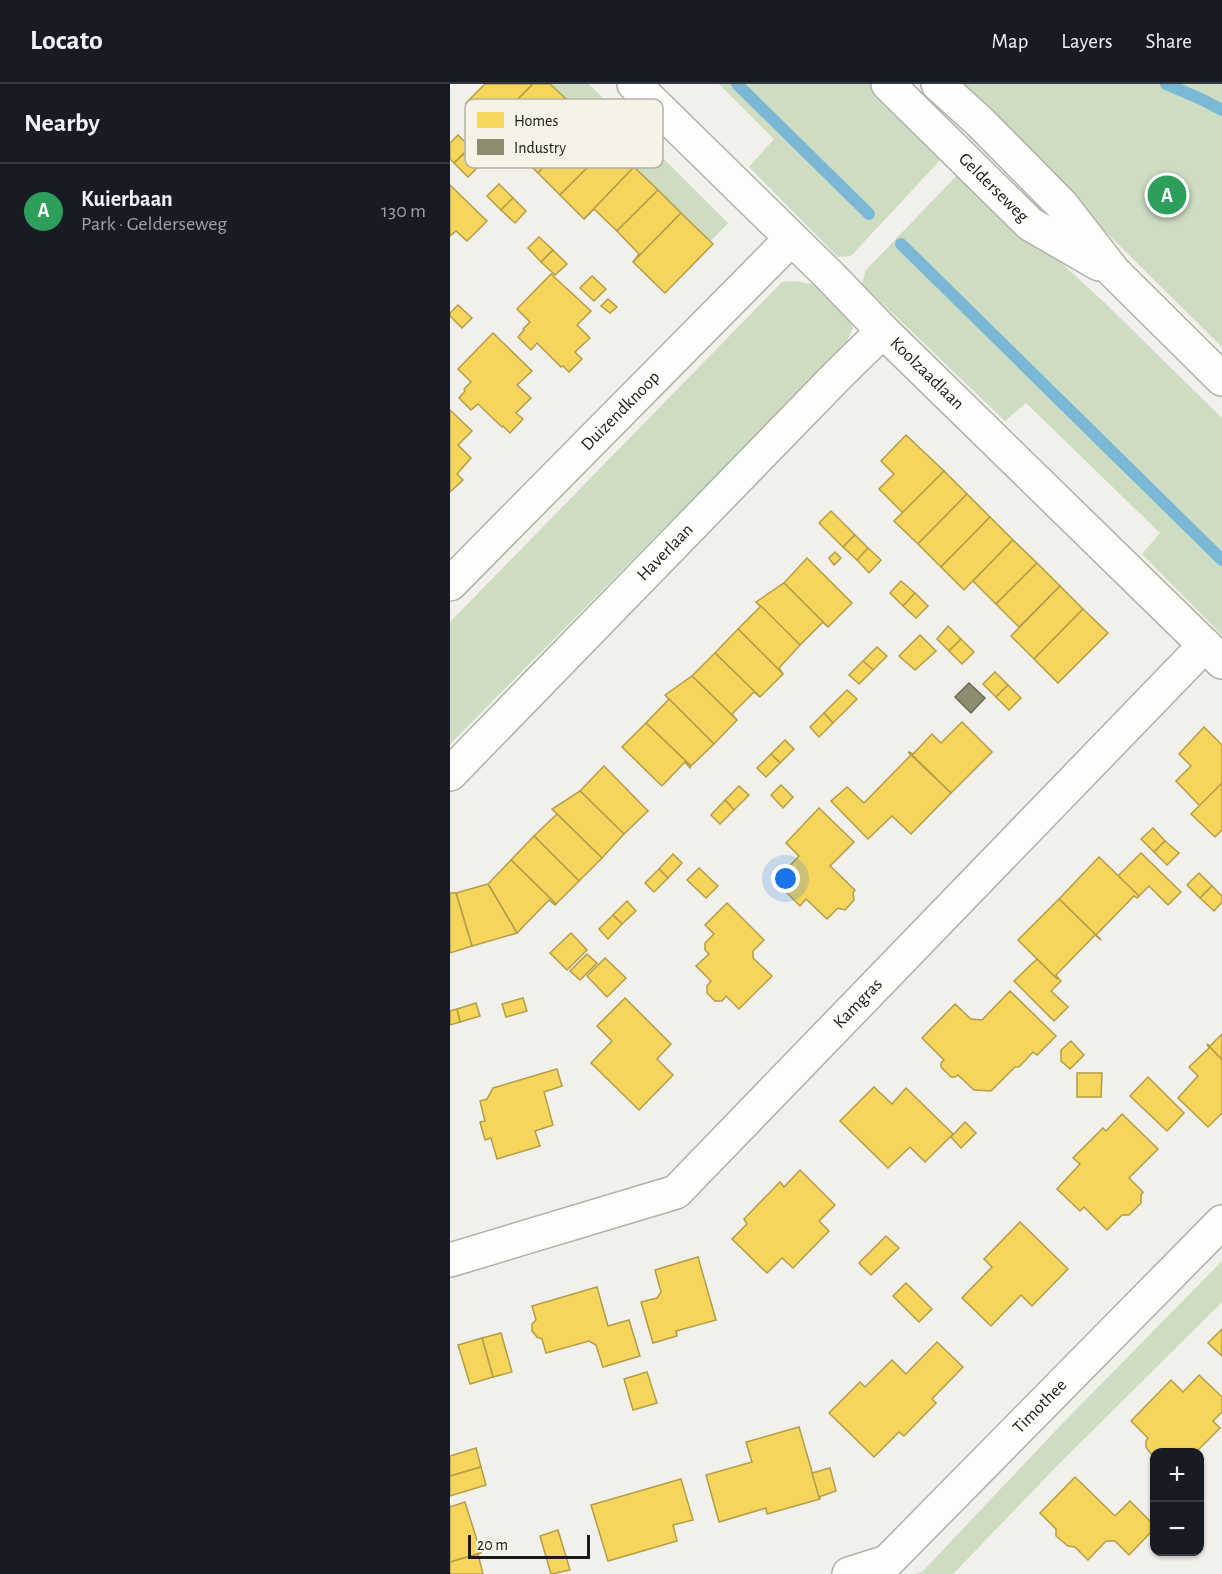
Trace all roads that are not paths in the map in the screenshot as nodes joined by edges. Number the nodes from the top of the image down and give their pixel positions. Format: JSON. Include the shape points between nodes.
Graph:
{"nodes":[{"id":1,"x":634,"y":84,"type":"edge"},
{"id":2,"x":888,"y":84,"type":"edge"},
{"id":3,"x":938,"y":84,"type":"edge"},
{"id":4,"x":649,"y":99,"type":"edge"},
{"id":5,"x":663,"y":113,"type":"edge"},
{"id":6,"x":790,"y":239,"type":"junction"},
{"id":7,"x":1114,"y":272,"type":"junction"},
{"id":8,"x":883,"y":331,"type":"junction"},
{"id":9,"x":1222,"y":379,"type":"edge"},
{"id":10,"x":450,"y":584,"type":"edge"},
{"id":11,"x":1214,"y":653,"type":"edge"},
{"id":12,"x":450,"y":774,"type":"edge"},
{"id":13,"x":1222,"y":1222,"type":"edge"},
{"id":14,"x":450,"y":1260,"type":"edge"},
{"id":15,"x":849,"y":1574,"type":"edge"}],
"edges":[{"from":1,"to":4,"type":"street","name":"Koolzaadlaan"},
{"from":2,"to":7,"type":"street","name":"Gelderseweg","via":[[1030,224]]},
{"from":3,"to":7,"type":"street","name":"Gelderseweg","via":[[1061,204]]},
{"from":5,"to":6,"type":"street","name":"Koolzaadlaan"},
{"from":6,"to":8,"type":"street","name":"Koolzaadlaan"},
{"from":6,"to":10,"type":"street","name":"Duizendknoop"},
{"from":7,"to":9,"type":"street","name":"Gelderseweg"},
{"from":8,"to":11,"type":"street","name":"Koolzaadlaan"},
{"from":8,"to":12,"type":"street","name":"Haverlaan"},
{"from":11,"to":14,"type":"street","name":"Kamgras","via":[[676,1192]]},
{"from":13,"to":15,"type":"street","name":"Timothee","via":[[887,1562]]}]}
